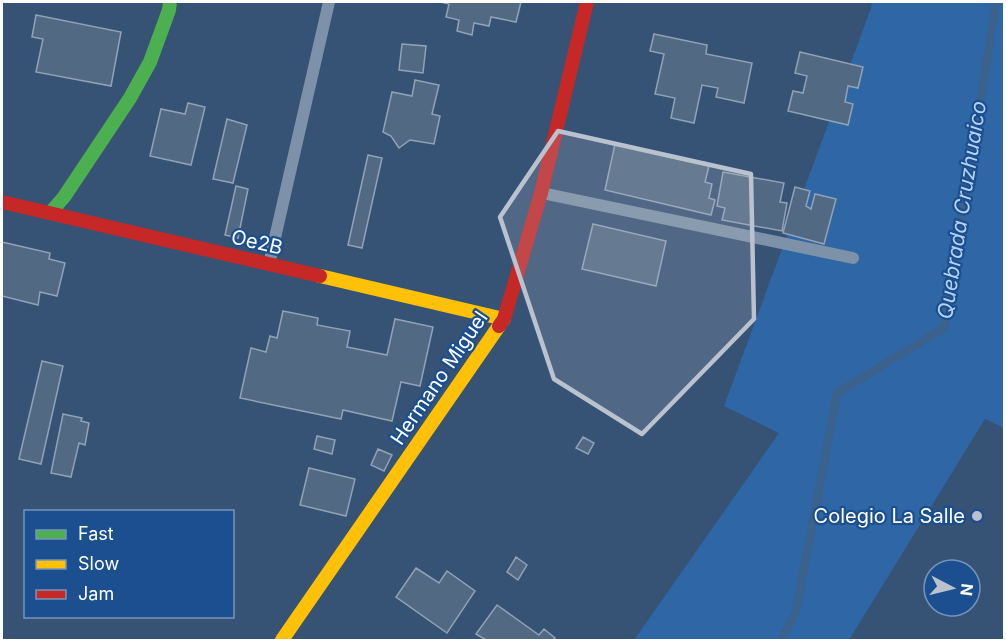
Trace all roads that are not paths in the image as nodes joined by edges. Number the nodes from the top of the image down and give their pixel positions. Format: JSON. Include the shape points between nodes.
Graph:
{"nodes":[{"id":1,"x":170,"y":2,"type":"edge"},
{"id":2,"x":329,"y":2,"type":"edge"},
{"id":3,"x":587,"y":2,"type":"edge"},
{"id":4,"x":541,"y":193,"type":"junction"},
{"id":5,"x":2,"y":202,"type":"edge"},
{"id":6,"x":50,"y":213,"type":"junction"},
{"id":7,"x":853,"y":258,"type":"dead end"},
{"id":8,"x":269,"y":265,"type":"junction"},
{"id":9,"x":504,"y":319,"type":"junction"},
{"id":10,"x":282,"y":640,"type":"edge"}],
"edges":[{"from":1,"to":6,"type":"street","via":[[150,62],[130,98]]},
{"from":2,"to":8,"type":"lane"},
{"from":3,"to":4,"type":"street","name":"Hermano Miguel"},
{"from":4,"to":7,"type":"lane"},
{"from":4,"to":9,"type":"street","name":"Hermano Miguel"},
{"from":5,"to":6,"type":"street","name":"Oe2B"},
{"from":6,"to":8,"type":"street","name":"Oe2B"},
{"from":8,"to":9,"type":"street","name":"Oe2B"},
{"from":9,"to":10,"type":"street","name":"Hermano Miguel"}]}
